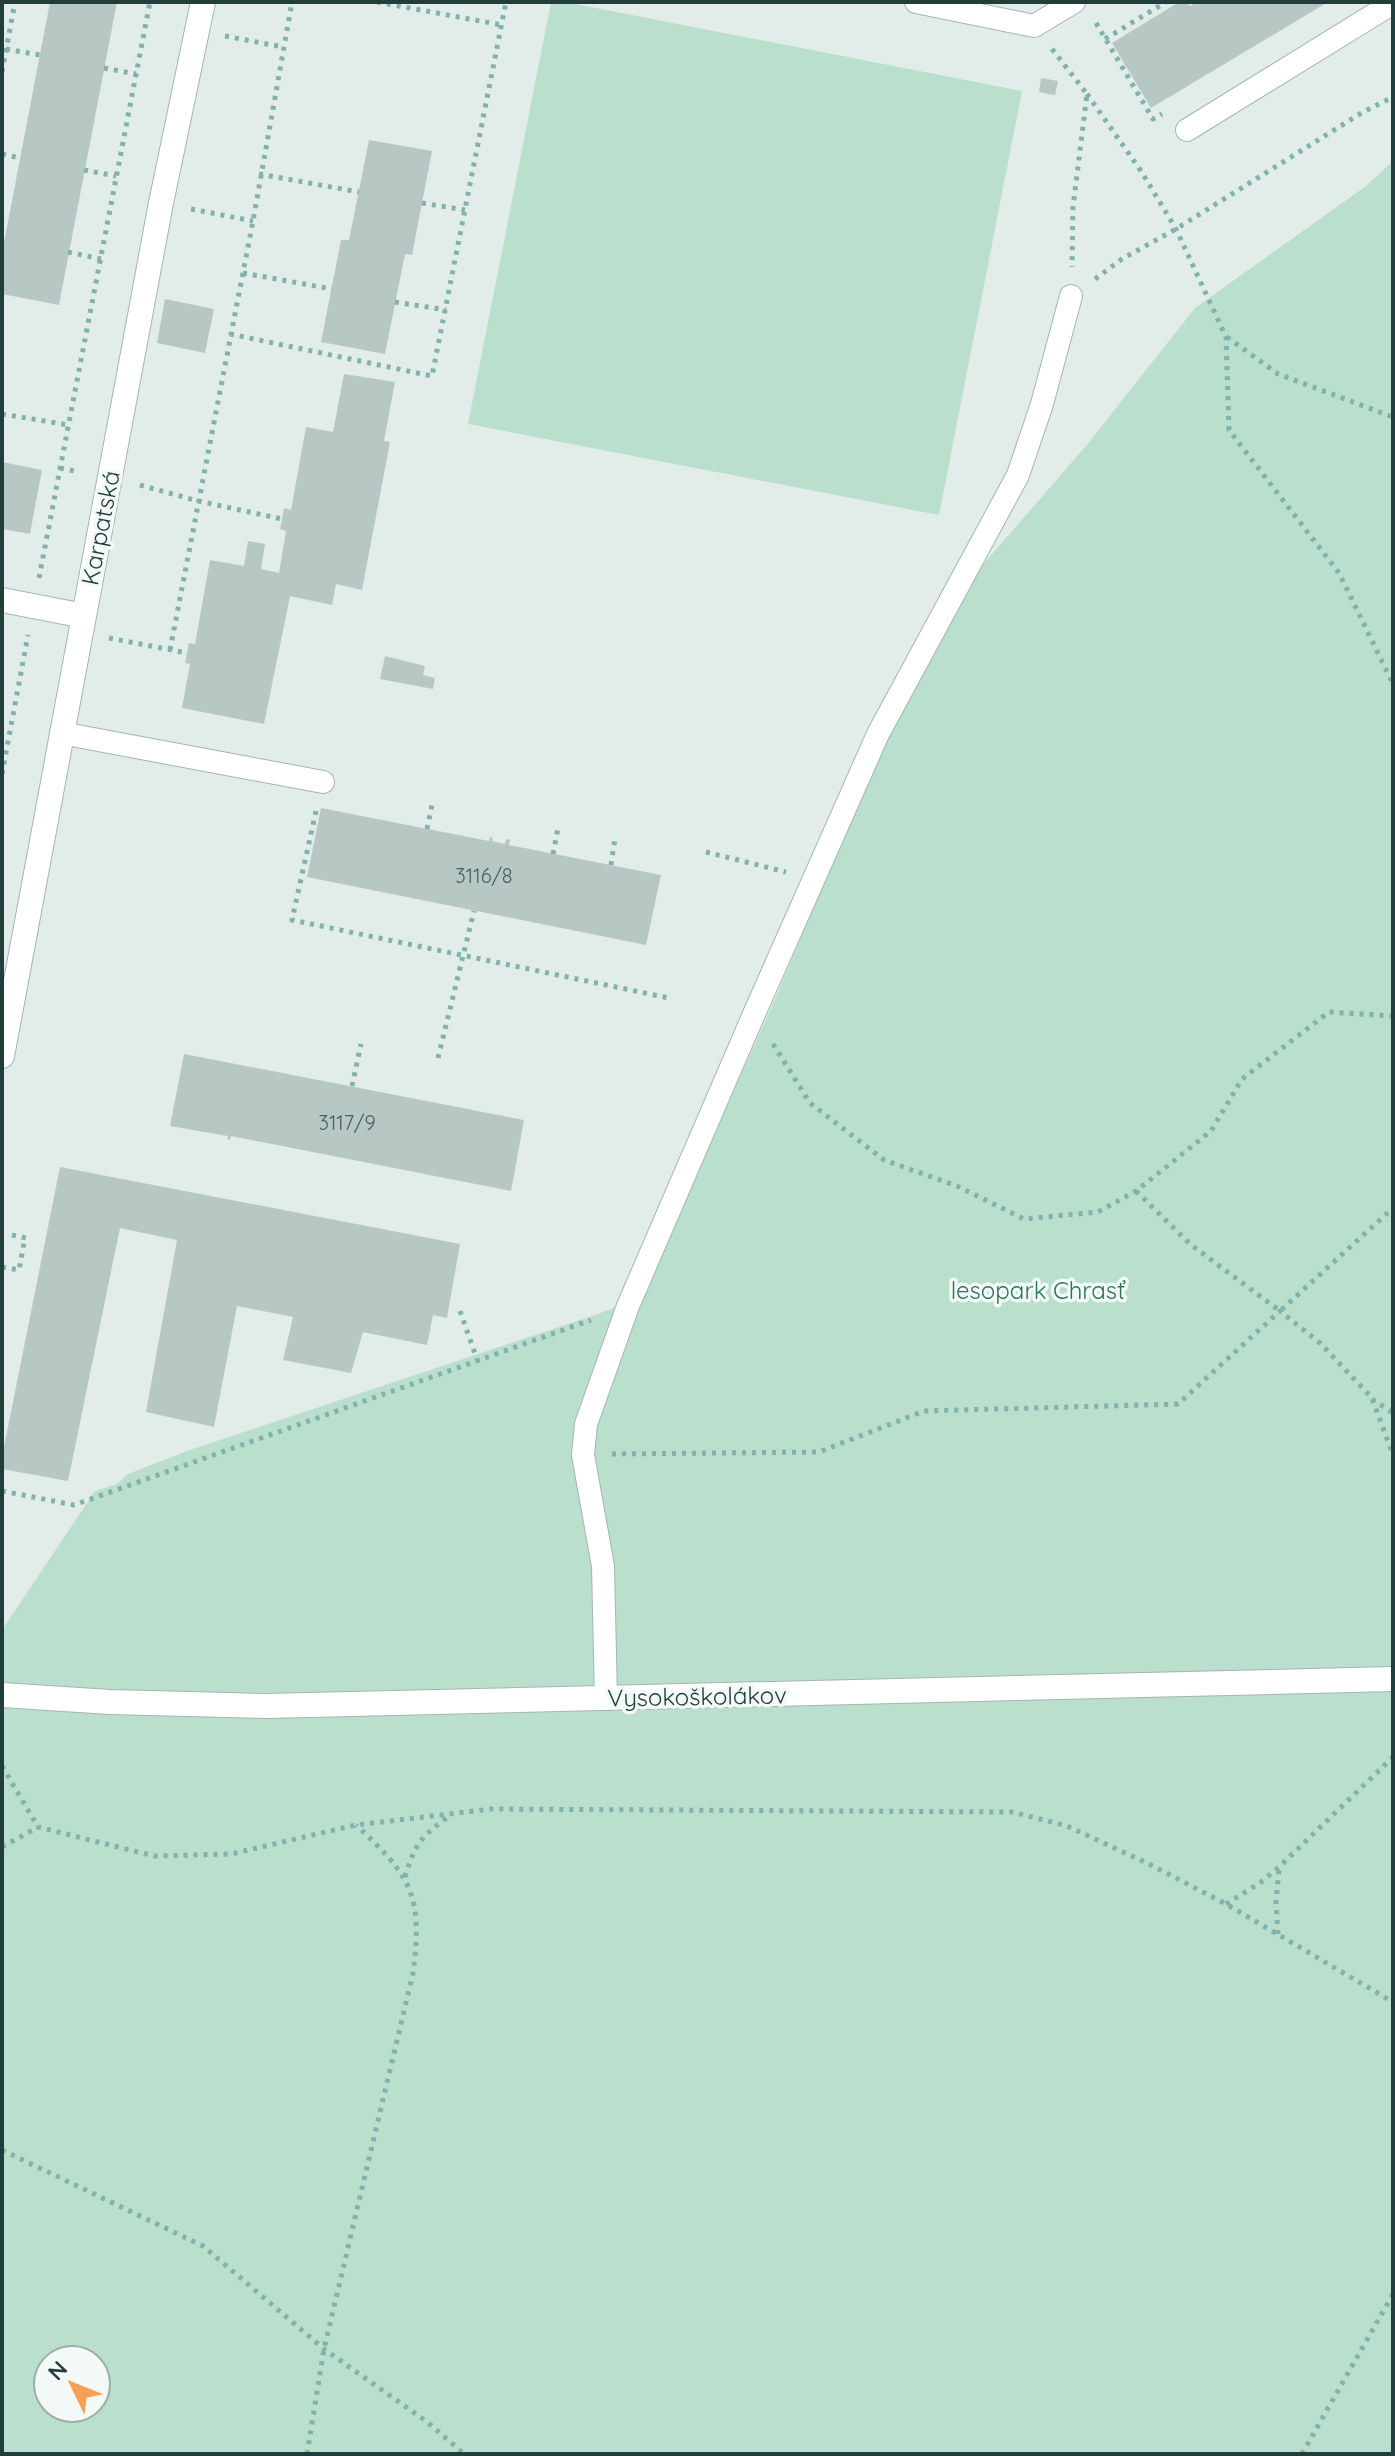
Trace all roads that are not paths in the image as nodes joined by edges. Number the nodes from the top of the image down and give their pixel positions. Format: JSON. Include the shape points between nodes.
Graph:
{"nodes":[{"id":1,"x":203,"y":2,"type":"edge"},
{"id":2,"x":916,"y":2,"type":"edge"},
{"id":3,"x":1393,"y":3,"type":"edge"},
{"id":4,"x":1082,"y":8,"type":"edge"},
{"id":5,"x":1187,"y":130,"type":"dead end"},
{"id":6,"x":1071,"y":296,"type":"road end"},
{"id":7,"x":2,"y":600,"type":"edge"},
{"id":8,"x":82,"y":624,"type":"junction"},
{"id":9,"x":61,"y":733,"type":"junction"},
{"id":10,"x":323,"y":782,"type":"dead end"},
{"id":11,"x":2,"y":1056,"type":"edge"},
{"id":12,"x":1393,"y":1679,"type":"edge"},
{"id":13,"x":2,"y":1695,"type":"edge"},
{"id":14,"x":606,"y":1699,"type":"junction"}],
"edges":[{"from":1,"to":8,"type":"street","name":"Karpatská"},
{"from":2,"to":4,"type":"lane","via":[[1034,26]]},
{"from":3,"to":5,"type":"lane"},
{"from":6,"to":14,"type":"lane","via":[[1018,475],[878,734],[628,1306],[586,1424],[583,1455],[603,1566]]},
{"from":7,"to":8,"type":"street"},
{"from":8,"to":9,"type":"street","name":"Karpatská"},
{"from":9,"to":10,"type":"lane"},
{"from":9,"to":11,"type":"street","name":"Karpatská"},
{"from":12,"to":14,"type":"street","name":"Vysokoškolákov"},
{"from":13,"to":14,"type":"street","name":"Vysokoškolákov","via":[[267,1706]]}]}
